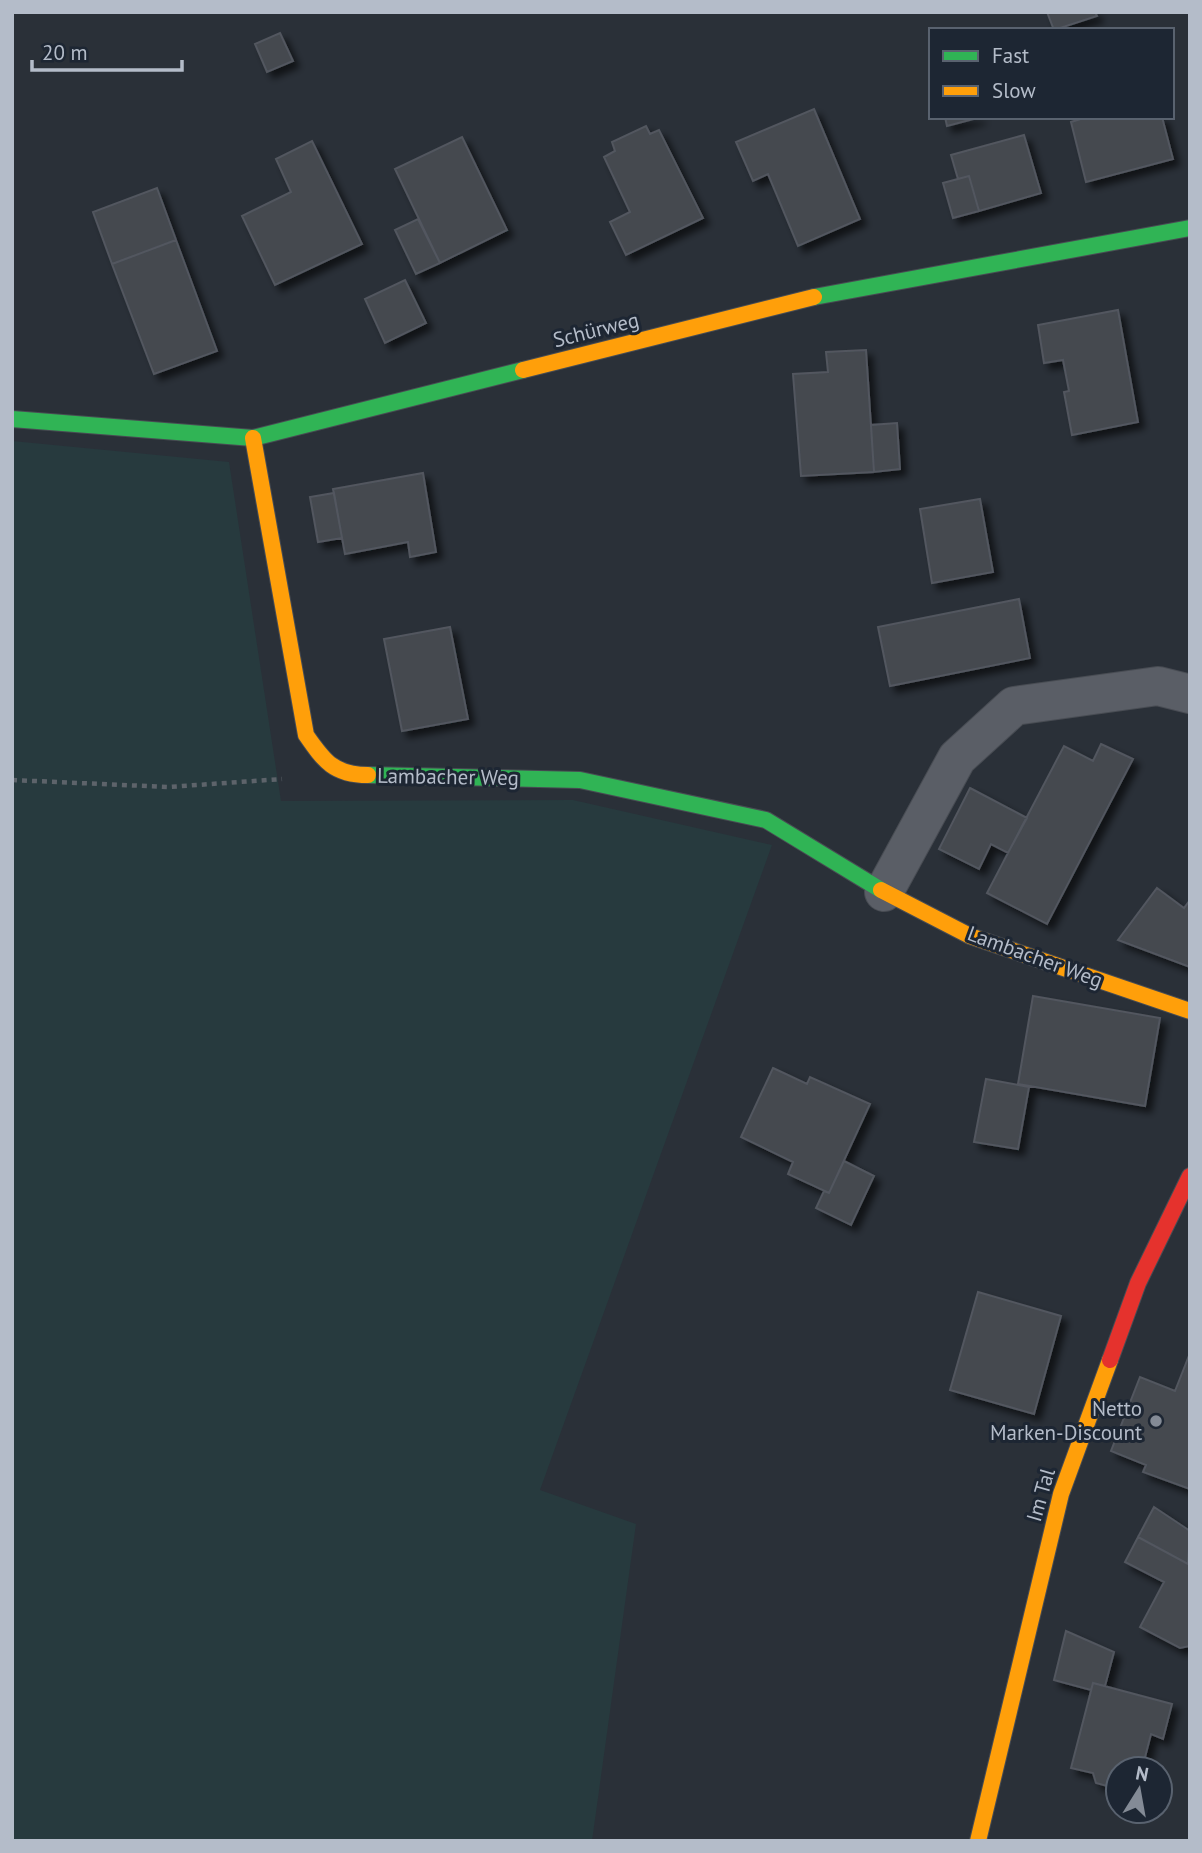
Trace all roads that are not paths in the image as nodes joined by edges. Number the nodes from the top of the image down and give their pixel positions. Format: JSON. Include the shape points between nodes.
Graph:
{"nodes":[{"id":1,"x":1190,"y":228,"type":"edge"},
{"id":2,"x":12,"y":419,"type":"edge"},
{"id":3,"x":253,"y":438,"type":"junction"},
{"id":4,"x":1190,"y":694,"type":"edge"},
{"id":5,"x":884,"y":892,"type":"junction"},
{"id":6,"x":1190,"y":1011,"type":"edge"},
{"id":7,"x":1190,"y":1176,"type":"edge"},
{"id":8,"x":978,"y":1841,"type":"edge"}],
"edges":[{"from":1,"to":3,"type":"street","name":"Schürweg","via":[[825,293]]},
{"from":2,"to":3,"type":"street","name":"Schürweg"},
{"from":3,"to":5,"type":"street","name":"Lambacher Weg","via":[[306,735],[324,762],[351,775],[580,780],[766,820]]},
{"from":4,"to":5,"type":"street","via":[[1158,686],[1014,706],[957,758]]},
{"from":5,"to":6,"type":"street","name":"Lambacher Weg","via":[[970,936]]},
{"from":7,"to":8,"type":"street","name":"Im Tal","via":[[1138,1283],[1061,1494]]}]}
